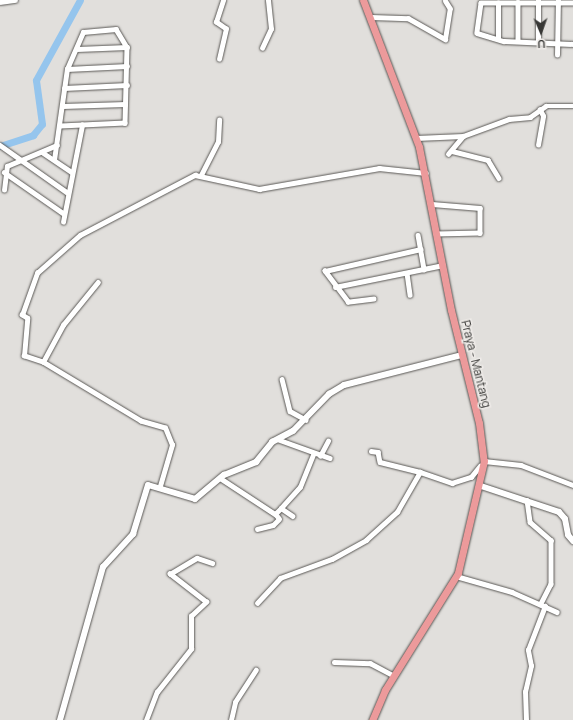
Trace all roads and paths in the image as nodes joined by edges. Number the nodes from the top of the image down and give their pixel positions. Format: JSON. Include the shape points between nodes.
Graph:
{"nodes":[{"id":1,"x":15,"y":0,"type":"edge"},
{"id":2,"x":223,"y":0,"type":"edge"},
{"id":3,"x":268,"y":0,"type":"edge"},
{"id":4,"x":363,"y":0,"type":"edge"},
{"id":5,"x":445,"y":1,"type":"dead end"},
{"id":6,"x":538,"y":1,"type":"edge"},
{"id":7,"x":0,"y":2,"type":"edge"},
{"id":8,"x":518,"y":2,"type":"edge"},
{"id":9,"x":558,"y":2,"type":"edge"},
{"id":10,"x":498,"y":3,"type":"junction"},
{"id":11,"x":573,"y":3,"type":"edge"},
{"id":12,"x":371,"y":16,"type":"junction"},
{"id":13,"x":498,"y":40,"type":"junction"},
{"id":14,"x":518,"y":41,"type":"junction"},
{"id":15,"x":538,"y":42,"type":"junction"},
{"id":16,"x":557,"y":43,"type":"junction"},
{"id":17,"x":573,"y":44,"type":"edge"},
{"id":18,"x":127,"y":47,"type":"junction"},
{"id":19,"x":262,"y":48,"type":"dead end"},
{"id":20,"x":77,"y":49,"type":"junction"},
{"id":21,"x":557,"y":55,"type":"dead end"},
{"id":22,"x":219,"y":59,"type":"dead end"},
{"id":23,"x":127,"y":66,"type":"junction"},
{"id":24,"x":67,"y":69,"type":"junction"},
{"id":25,"x":127,"y":85,"type":"junction"},
{"id":26,"x":64,"y":88,"type":"junction"},
{"id":27,"x":125,"y":104,"type":"junction"},
{"id":28,"x":63,"y":106,"type":"junction"},
{"id":29,"x":573,"y":106,"type":"edge"},
{"id":30,"x":540,"y":110,"type":"junction"},
{"id":31,"x":219,"y":120,"type":"dead end"},
{"id":32,"x":82,"y":125,"type":"junction"},
{"id":33,"x":61,"y":126,"type":"junction"},
{"id":34,"x":463,"y":136,"type":"junction"},
{"id":35,"x":416,"y":138,"type":"junction"},
{"id":36,"x":0,"y":145,"type":"edge"},
{"id":37,"x":57,"y":145,"type":"junction"},
{"id":38,"x":538,"y":145,"type":"dead end"},
{"id":39,"x":42,"y":152,"type":"junction"},
{"id":40,"x":22,"y":160,"type":"junction"},
{"id":41,"x":54,"y":160,"type":"junction"},
{"id":42,"x":4,"y":172,"type":"junction"},
{"id":43,"x":72,"y":172,"type":"junction"},
{"id":44,"x":426,"y":173,"type":"junction"},
{"id":45,"x":201,"y":175,"type":"junction"},
{"id":46,"x":498,"y":178,"type":"dead end"},
{"id":47,"x":4,"y":190,"type":"dead end"},
{"id":48,"x":68,"y":193,"type":"junction"},
{"id":49,"x":432,"y":204,"type":"junction"},
{"id":50,"x":63,"y":213,"type":"junction"},
{"id":51,"x":63,"y":222,"type":"dead end"},
{"id":52,"x":436,"y":234,"type":"junction"},
{"id":53,"x":418,"y":235,"type":"dead end"},
{"id":54,"x":421,"y":249,"type":"junction"},
{"id":55,"x":443,"y":265,"type":"junction"},
{"id":56,"x":424,"y":269,"type":"junction"},
{"id":57,"x":407,"y":272,"type":"junction"},
{"id":58,"x":98,"y":282,"type":"dead end"},
{"id":59,"x":335,"y":287,"type":"junction"},
{"id":60,"x":410,"y":295,"type":"dead end"},
{"id":61,"x":374,"y":299,"type":"dead end"},
{"id":62,"x":462,"y":355,"type":"junction"},
{"id":63,"x":43,"y":362,"type":"junction"},
{"id":64,"x":282,"y":379,"type":"dead end"},
{"id":65,"x":306,"y":420,"type":"junction"},
{"id":66,"x":276,"y":439,"type":"junction"},
{"id":67,"x":328,"y":441,"type":"dead end"},
{"id":68,"x":371,"y":451,"type":"dead end"},
{"id":69,"x":313,"y":454,"type":"junction"},
{"id":70,"x":320,"y":456,"type":"junction"},
{"id":71,"x":330,"y":458,"type":"dead end"},
{"id":72,"x":484,"y":463,"type":"junction"},
{"id":73,"x":420,"y":472,"type":"junction"},
{"id":74,"x":220,"y":478,"type":"junction"},
{"id":75,"x":573,"y":485,"type":"edge"},
{"id":76,"x":160,"y":486,"type":"junction"},
{"id":77,"x":481,"y":486,"type":"junction"},
{"id":78,"x":527,"y":500,"type":"junction"},
{"id":79,"x":281,"y":508,"type":"junction"},
{"id":80,"x":275,"y":514,"type":"junction"},
{"id":81,"x":293,"y":516,"type":"dead end"},
{"id":82,"x":257,"y":529,"type":"dead end"},
{"id":83,"x":573,"y":541,"type":"edge"},
{"id":84,"x":212,"y":563,"type":"dead end"},
{"id":85,"x":456,"y":576,"type":"junction"},
{"id":86,"x":257,"y":603,"type":"dead end"},
{"id":87,"x":543,"y":605,"type":"junction"},
{"id":88,"x":557,"y":612,"type":"dead end"},
{"id":89,"x":334,"y":662,"type":"dead end"},
{"id":90,"x":256,"y":670,"type":"dead end"},
{"id":91,"x":394,"y":676,"type":"junction"},
{"id":92,"x":60,"y":720,"type":"edge"},
{"id":93,"x":146,"y":720,"type":"edge"},
{"id":94,"x":231,"y":720,"type":"edge"},
{"id":95,"x":372,"y":720,"type":"edge"},
{"id":96,"x":526,"y":720,"type":"edge"}],
"edges":[{"from":1,"to":7,"type":"street"},
{"from":2,"to":22,"type":"street","via":[[216,21],[226,30]]},
{"from":3,"to":19,"type":"street","via":[[271,29]]},
{"from":4,"to":12,"type":"main road","name":"Praya - Mantang"},
{"from":5,"to":12,"type":"street","via":[[450,10],[445,39],[408,18]]},
{"from":6,"to":8,"type":"street"},
{"from":6,"to":9,"type":"street"},
{"from":6,"to":15,"type":"street"},
{"from":8,"to":10,"type":"street"},
{"from":8,"to":14,"type":"street"},
{"from":9,"to":11,"type":"street"},
{"from":9,"to":16,"type":"street"},
{"from":10,"to":13,"type":"street"},
{"from":10,"to":13,"type":"street","via":[[481,3],[477,33]]},
{"from":12,"to":35,"type":"main road","name":"Praya - Mantang"},
{"from":13,"to":14,"type":"street"},
{"from":14,"to":15,"type":"street"},
{"from":15,"to":16,"type":"street"},
{"from":16,"to":17,"type":"street"},
{"from":16,"to":21,"type":"street"},
{"from":18,"to":20,"type":"street"},
{"from":18,"to":20,"type":"street","via":[[116,29],[90,29],[83,32]]},
{"from":18,"to":23,"type":"street"},
{"from":20,"to":24,"type":"street"},
{"from":23,"to":24,"type":"street"},
{"from":23,"to":25,"type":"street"},
{"from":24,"to":26,"type":"street"},
{"from":25,"to":26,"type":"street"},
{"from":25,"to":27,"type":"street"},
{"from":26,"to":28,"type":"street"},
{"from":27,"to":28,"type":"street"},
{"from":27,"to":32,"type":"street","via":[[125,123]]},
{"from":28,"to":33,"type":"street"},
{"from":29,"to":30,"type":"street","via":[[550,105]]},
{"from":30,"to":34,"type":"street","via":[[530,117],[514,118]]},
{"from":30,"to":38,"type":"street","via":[[543,116]]},
{"from":31,"to":45,"type":"street","via":[[218,142]]},
{"from":32,"to":33,"type":"street"},
{"from":32,"to":43,"type":"street"},
{"from":33,"to":37,"type":"street"},
{"from":34,"to":35,"type":"street"},
{"from":34,"to":46,"type":"street","via":[[450,153],[488,160]]},
{"from":35,"to":44,"type":"main road","name":"Praya - Mantang"},
{"from":36,"to":40,"type":"street"},
{"from":37,"to":39,"type":"street"},
{"from":37,"to":41,"type":"street"},
{"from":39,"to":40,"type":"street"},
{"from":39,"to":41,"type":"street"},
{"from":40,"to":42,"type":"street","via":[[7,166]]},
{"from":40,"to":48,"type":"street"},
{"from":41,"to":43,"type":"street"},
{"from":42,"to":47,"type":"street"},
{"from":42,"to":50,"type":"street"},
{"from":43,"to":48,"type":"street"},
{"from":44,"to":45,"type":"street","via":[[380,168],[259,189]]},
{"from":44,"to":49,"type":"main road","name":"Praya - Mantang"},
{"from":45,"to":63,"type":"street","via":[[121,211],[80,235],[37,273],[22,314],[27,318],[23,354],[26,359]]},
{"from":48,"to":50,"type":"street"},
{"from":49,"to":52,"type":"main road","name":"Praya - Mantang"},
{"from":49,"to":52,"type":"street","via":[[480,208],[480,233]]},
{"from":50,"to":51,"type":"street"},
{"from":52,"to":55,"type":"main road","name":"Praya - Mantang"},
{"from":53,"to":54,"type":"street"},
{"from":54,"to":56,"type":"street"},
{"from":54,"to":59,"type":"street","via":[[328,268],[324,271]]},
{"from":55,"to":56,"type":"street"},
{"from":55,"to":62,"type":"main road","name":"Praya - Mantang"},
{"from":56,"to":57,"type":"street"},
{"from":57,"to":59,"type":"street"},
{"from":57,"to":60,"type":"street"},
{"from":58,"to":63,"type":"street","via":[[60,330]]},
{"from":59,"to":61,"type":"street","via":[[348,302]]},
{"from":62,"to":65,"type":"street","via":[[355,380],[329,394]]},
{"from":62,"to":72,"type":"main road","name":"Praya - Mantang","via":[[479,423]]},
{"from":63,"to":76,"type":"street","via":[[108,404],[141,421],[165,428],[172,445]]},
{"from":64,"to":65,"type":"street","via":[[290,411]]},
{"from":65,"to":66,"type":"street"},
{"from":66,"to":69,"type":"street"},
{"from":66,"to":74,"type":"street","via":[[254,464]]},
{"from":67,"to":70,"type":"street"},
{"from":68,"to":73,"type":"street","via":[[378,452],[380,462]]},
{"from":69,"to":70,"type":"street"},
{"from":69,"to":79,"type":"street","via":[[301,486]]},
{"from":70,"to":71,"type":"street"},
{"from":72,"to":73,"type":"street","via":[[471,477],[452,483]]},
{"from":72,"to":75,"type":"street","via":[[521,465]]},
{"from":72,"to":77,"type":"main road","name":"Praya - Mantang"},
{"from":73,"to":86,"type":"street","via":[[397,512],[366,540],[332,559],[280,578]]},
{"from":74,"to":76,"type":"street","via":[[195,499]]},
{"from":74,"to":80,"type":"street"},
{"from":76,"to":92,"type":"street","via":[[146,487],[133,534],[103,567]]},
{"from":77,"to":78,"type":"street"},
{"from":77,"to":85,"type":"main road","name":"Praya - Mantang"},
{"from":78,"to":83,"type":"street","via":[[562,514]]},
{"from":78,"to":87,"type":"street","via":[[530,522],[551,540],[551,584]]},
{"from":79,"to":80,"type":"street"},
{"from":79,"to":81,"type":"street"},
{"from":80,"to":82,"type":"street","via":[[279,520],[273,525]]},
{"from":84,"to":93,"type":"street","via":[[197,558],[170,574],[206,602],[191,616],[191,649],[157,692]]},
{"from":85,"to":87,"type":"street"},
{"from":85,"to":91,"type":"main road","name":"Praya - Mantang"},
{"from":87,"to":88,"type":"street"},
{"from":87,"to":96,"type":"street","via":[[528,650],[531,666],[525,692]]},
{"from":89,"to":91,"type":"street","via":[[370,663]]},
{"from":90,"to":94,"type":"street","via":[[235,702]]},
{"from":91,"to":95,"type":"main road","name":"Praya - Mantang"}]}
